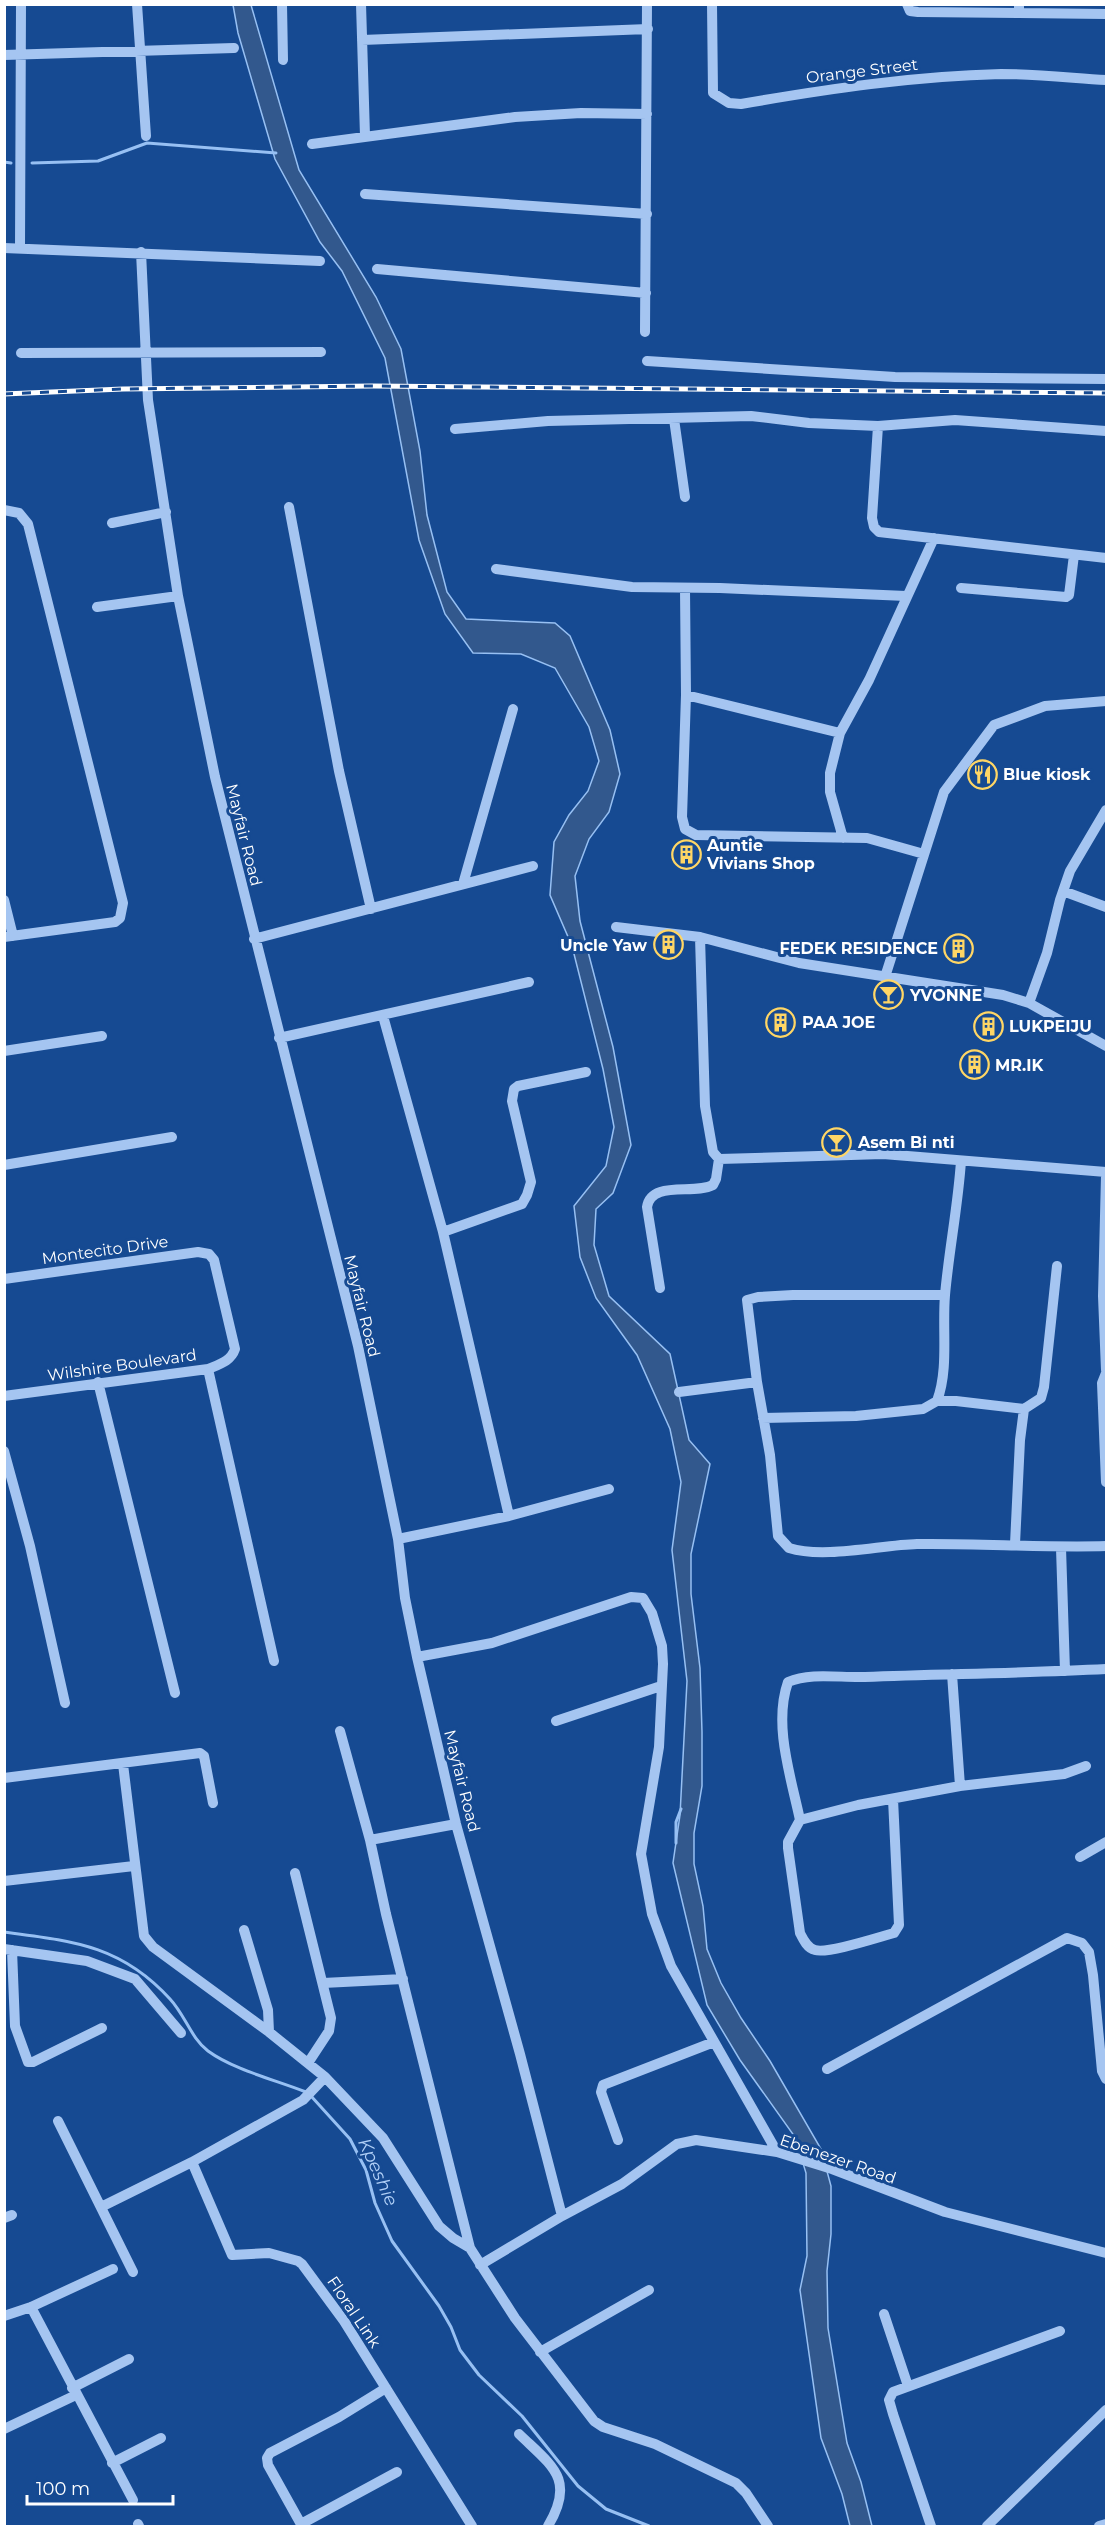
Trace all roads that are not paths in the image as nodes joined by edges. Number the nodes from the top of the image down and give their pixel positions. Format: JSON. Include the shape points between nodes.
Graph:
{"nodes":[{"id":1,"x":21,"y":4,"type":"edge"},
{"id":2,"x":137,"y":4,"type":"edge"},
{"id":3,"x":282,"y":4,"type":"edge"},
{"id":4,"x":361,"y":4,"type":"edge"},
{"id":5,"x":647,"y":4,"type":"edge"},
{"id":6,"x":712,"y":4,"type":"edge"},
{"id":7,"x":908,"y":8,"type":"edge"},
{"id":8,"x":1019,"y":9,"type":"edge"},
{"id":9,"x":1107,"y":14,"type":"edge"},
{"id":10,"x":648,"y":29,"type":"junction"},
{"id":11,"x":362,"y":40,"type":"junction"},
{"id":12,"x":234,"y":48,"type":"dead end"},
{"id":13,"x":140,"y":49,"type":"junction"},
{"id":14,"x":21,"y":54,"type":"junction"},
{"id":15,"x":4,"y":55,"type":"edge"},
{"id":16,"x":283,"y":60,"type":"dead end"},
{"id":17,"x":1107,"y":80,"type":"edge"},
{"id":18,"x":647,"y":114,"type":"junction"},
{"id":19,"x":146,"y":136,"type":"dead end"},
{"id":20,"x":366,"y":136,"type":"junction"},
{"id":21,"x":312,"y":144,"type":"dead end"},
{"id":22,"x":364,"y":194,"type":"dead end"},
{"id":23,"x":647,"y":214,"type":"junction"},
{"id":24,"x":20,"y":247,"type":"junction"},
{"id":25,"x":4,"y":248,"type":"edge"},
{"id":26,"x":141,"y":252,"type":"junction"},
{"id":27,"x":320,"y":261,"type":"dead end"},
{"id":28,"x":377,"y":269,"type":"dead end"},
{"id":29,"x":646,"y":293,"type":"junction"},
{"id":30,"x":645,"y":332,"type":"dead end"},
{"id":31,"x":321,"y":352,"type":"dead end"},
{"id":32,"x":21,"y":353,"type":"dead end"},
{"id":33,"x":145,"y":353,"type":"junction"},
{"id":34,"x":647,"y":361,"type":"dead end"},
{"id":35,"x":1107,"y":379,"type":"edge"},
{"id":36,"x":674,"y":419,"type":"junction"},
{"id":37,"x":879,"y":426,"type":"junction"},
{"id":38,"x":455,"y":429,"type":"dead end"},
{"id":39,"x":1107,"y":431,"type":"edge"},
{"id":40,"x":685,"y":497,"type":"dead end"},
{"id":41,"x":289,"y":507,"type":"dead end"},
{"id":42,"x":4,"y":510,"type":"edge"},
{"id":43,"x":166,"y":512,"type":"junction"},
{"id":44,"x":112,"y":523,"type":"dead end"},
{"id":45,"x":933,"y":538,"type":"junction"},
{"id":46,"x":1074,"y":555,"type":"junction"},
{"id":47,"x":1107,"y":558,"type":"edge"},
{"id":48,"x":496,"y":569,"type":"dead end"},
{"id":49,"x":961,"y":588,"type":"dead end"},
{"id":50,"x":685,"y":589,"type":"junction"},
{"id":51,"x":178,"y":596,"type":"junction"},
{"id":52,"x":906,"y":596,"type":"junction"},
{"id":53,"x":96,"y":607,"type":"dead end"},
{"id":54,"x":686,"y":695,"type":"junction"},
{"id":55,"x":1107,"y":701,"type":"edge"},
{"id":56,"x":513,"y":709,"type":"dead end"},
{"id":57,"x":840,"y":733,"type":"junction"},
{"id":58,"x":1106,"y":810,"type":"edge"},
{"id":59,"x":843,"y":838,"type":"junction"},
{"id":60,"x":924,"y":854,"type":"junction"},
{"id":61,"x":533,"y":866,"type":"dead end"},
{"id":62,"x":464,"y":884,"type":"junction"},
{"id":63,"x":1063,"y":891,"type":"junction"},
{"id":64,"x":4,"y":900,"type":"edge"},
{"id":65,"x":1107,"y":907,"type":"edge"},
{"id":66,"x":371,"y":909,"type":"junction"},
{"id":67,"x":616,"y":927,"type":"dead end"},
{"id":68,"x":9,"y":937,"type":"edge"},
{"id":69,"x":700,"y":937,"type":"junction"},
{"id":70,"x":254,"y":939,"type":"junction"},
{"id":71,"x":885,"y":977,"type":"junction"},
{"id":72,"x":529,"y":982,"type":"dead end"},
{"id":73,"x":1029,"y":1003,"type":"junction"},
{"id":74,"x":383,"y":1016,"type":"junction"},
{"id":75,"x":102,"y":1036,"type":"dead end"},
{"id":76,"x":279,"y":1038,"type":"junction"},
{"id":77,"x":1107,"y":1046,"type":"edge"},
{"id":78,"x":4,"y":1051,"type":"edge"},
{"id":79,"x":586,"y":1072,"type":"dead end"},
{"id":80,"x":172,"y":1137,"type":"dead end"},
{"id":81,"x":719,"y":1159,"type":"junction"},
{"id":82,"x":961,"y":1161,"type":"junction"},
{"id":83,"x":4,"y":1165,"type":"edge"},
{"id":84,"x":1107,"y":1174,"type":"edge"},
{"id":85,"x":442,"y":1232,"type":"junction"},
{"id":86,"x":1057,"y":1266,"type":"dead end"},
{"id":87,"x":4,"y":1279,"type":"edge"},
{"id":88,"x":660,"y":1288,"type":"dead end"},
{"id":89,"x":945,"y":1295,"type":"junction"},
{"id":90,"x":235,"y":1349,"type":"joint"},
{"id":91,"x":208,"y":1369,"type":"junction"},
{"id":92,"x":1107,"y":1371,"type":"edge"},
{"id":93,"x":98,"y":1382,"type":"junction"},
{"id":94,"x":757,"y":1382,"type":"junction"},
{"id":95,"x":943,"y":1384,"type":"junction"},
{"id":96,"x":679,"y":1392,"type":"dead end"},
{"id":97,"x":4,"y":1396,"type":"edge"},
{"id":98,"x":937,"y":1401,"type":"junction"},
{"id":99,"x":956,"y":1401,"type":"junction"},
{"id":100,"x":1024,"y":1409,"type":"junction"},
{"id":101,"x":763,"y":1418,"type":"junction"},
{"id":102,"x":4,"y":1450,"type":"edge"},
{"id":103,"x":1107,"y":1482,"type":"edge"},
{"id":104,"x":609,"y":1489,"type":"dead end"},
{"id":105,"x":509,"y":1516,"type":"junction"},
{"id":106,"x":398,"y":1539,"type":"junction"},
{"id":107,"x":1015,"y":1545,"type":"junction"},
{"id":108,"x":1107,"y":1546,"type":"edge"},
{"id":109,"x":1061,"y":1548,"type":"junction"},
{"id":110,"x":417,"y":1657,"type":"junction"},
{"id":111,"x":274,"y":1661,"type":"dead end"},
{"id":112,"x":1107,"y":1669,"type":"edge"},
{"id":113,"x":1065,"y":1671,"type":"junction"},
{"id":114,"x":952,"y":1674,"type":"junction"},
{"id":115,"x":661,"y":1686,"type":"junction"},
{"id":116,"x":175,"y":1693,"type":"dead end"},
{"id":117,"x":65,"y":1703,"type":"dead end"},
{"id":118,"x":556,"y":1721,"type":"dead end"},
{"id":119,"x":340,"y":1731,"type":"dead end"},
{"id":120,"x":123,"y":1764,"type":"junction"},
{"id":121,"x":1086,"y":1766,"type":"dead end"},
{"id":122,"x":4,"y":1778,"type":"edge"},
{"id":123,"x":960,"y":1786,"type":"junction"},
{"id":124,"x":893,"y":1799,"type":"junction"},
{"id":125,"x":213,"y":1803,"type":"dead end"},
{"id":126,"x":800,"y":1820,"type":"junction"},
{"id":127,"x":456,"y":1824,"type":"junction"},
{"id":128,"x":370,"y":1840,"type":"junction"},
{"id":129,"x":1107,"y":1842,"type":"edge"},
{"id":130,"x":1080,"y":1857,"type":"dead end"},
{"id":131,"x":134,"y":1866,"type":"junction"},
{"id":132,"x":295,"y":1873,"type":"dead end"},
{"id":133,"x":4,"y":1881,"type":"edge"},
{"id":134,"x":244,"y":1930,"type":"dead end"},
{"id":135,"x":8,"y":1949,"type":"edge"},
{"id":136,"x":403,"y":1979,"type":"junction"},
{"id":137,"x":323,"y":1983,"type":"junction"},
{"id":138,"x":102,"y":2028,"type":"dead end"},
{"id":139,"x":269,"y":2032,"type":"junction"},
{"id":140,"x":181,"y":2033,"type":"dead end"},
{"id":141,"x":714,"y":2042,"type":"junction"},
{"id":142,"x":308,"y":2063,"type":"junction"},
{"id":143,"x":827,"y":2069,"type":"dead end"},
{"id":144,"x":325,"y":2077,"type":"junction"},
{"id":145,"x":1107,"y":2079,"type":"edge"},
{"id":146,"x":58,"y":2121,"type":"dead end"},
{"id":147,"x":618,"y":2140,"type":"dead end"},
{"id":148,"x":777,"y":2152,"type":"junction"},
{"id":149,"x":192,"y":2162,"type":"junction"},
{"id":150,"x":101,"y":2207,"type":"junction"},
{"id":151,"x":562,"y":2216,"type":"junction"},
{"id":152,"x":470,"y":2248,"type":"junction"},
{"id":153,"x":1107,"y":2253,"type":"edge"},
{"id":154,"x":480,"y":2265,"type":"junction"},
{"id":155,"x":113,"y":2268,"type":"dead end"},
{"id":156,"x":133,"y":2272,"type":"dead end"},
{"id":157,"x":649,"y":2290,"type":"dead end"},
{"id":158,"x":31,"y":2307,"type":"junction"},
{"id":159,"x":5,"y":2314,"type":"edge"},
{"id":160,"x":884,"y":2314,"type":"dead end"},
{"id":161,"x":1060,"y":2331,"type":"dead end"},
{"id":162,"x":540,"y":2352,"type":"junction"},
{"id":163,"x":129,"y":2359,"type":"dead end"},
{"id":164,"x":908,"y":2386,"type":"junction"},
{"id":165,"x":386,"y":2388,"type":"junction"},
{"id":166,"x":74,"y":2392,"type":"junction"},
{"id":167,"x":1107,"y":2410,"type":"edge"},
{"id":168,"x":4,"y":2429,"type":"edge"},
{"id":169,"x":519,"y":2434,"type":"dead end"},
{"id":170,"x":161,"y":2438,"type":"dead end"},
{"id":171,"x":112,"y":2463,"type":"junction"},
{"id":172,"x":397,"y":2472,"type":"dead end"},
{"id":173,"x":133,"y":2500,"type":"dead end"},
{"id":174,"x":1107,"y":2524,"type":"edge"},
{"id":175,"x":301,"y":2525,"type":"edge"},
{"id":176,"x":472,"y":2526,"type":"edge"},
{"id":177,"x":548,"y":2526,"type":"edge"},
{"id":178,"x":768,"y":2526,"type":"edge"},
{"id":179,"x":931,"y":2526,"type":"edge"},
{"id":180,"x":987,"y":2526,"type":"edge"},
{"id":181,"x":1099,"y":2526,"type":"edge"}],
"edges":[{"from":1,"to":14,"type":"street"},
{"from":2,"to":13,"type":"street"},
{"from":3,"to":16,"type":"street"},
{"from":4,"to":11,"type":"street"},
{"from":5,"to":10,"type":"street"},
{"from":6,"to":17,"type":"street","name":"Orange Street","via":[[713,93],[729,103],[928,78],[1003,74]]},
{"from":7,"to":8,"type":"street"},
{"from":8,"to":9,"type":"street"},
{"from":10,"to":11,"type":"street"},
{"from":10,"to":18,"type":"street"},
{"from":11,"to":20,"type":"street"},
{"from":12,"to":13,"type":"street"},
{"from":13,"to":14,"type":"street"},
{"from":13,"to":19,"type":"street"},
{"from":14,"to":15,"type":"street"},
{"from":14,"to":24,"type":"street"},
{"from":18,"to":20,"type":"street","via":[[515,117]]},
{"from":18,"to":23,"type":"street"},
{"from":20,"to":21,"type":"street"},
{"from":22,"to":23,"type":"street"},
{"from":23,"to":29,"type":"street"},
{"from":24,"to":25,"type":"street"},
{"from":24,"to":26,"type":"street"},
{"from":26,"to":27,"type":"street"},
{"from":26,"to":33,"type":"street","name":"Mayfair Road"},
{"from":28,"to":29,"type":"street"},
{"from":29,"to":30,"type":"street"},
{"from":31,"to":33,"type":"street"},
{"from":32,"to":33,"type":"street"},
{"from":33,"to":43,"type":"street","name":"Mayfair Road","via":[[148,400]]},
{"from":34,"to":35,"type":"street","via":[[895,377]]},
{"from":36,"to":37,"type":"street","via":[[751,416]]},
{"from":36,"to":38,"type":"street","via":[[548,421]]},
{"from":36,"to":40,"type":"street"},
{"from":37,"to":39,"type":"street","via":[[955,420]]},
{"from":37,"to":45,"type":"street","via":[[874,527],[879,532]]},
{"from":41,"to":66,"type":"street","via":[[339,771]]},
{"from":42,"to":68,"type":"street","via":[[19,513],[27,524],[122,894],[123,912],[115,922]]},
{"from":43,"to":44,"type":"street"},
{"from":43,"to":51,"type":"street","name":"Mayfair Road"},
{"from":45,"to":46,"type":"street"},
{"from":45,"to":52,"type":"street"},
{"from":46,"to":47,"type":"street"},
{"from":46,"to":49,"type":"street","via":[[1066,597]]},
{"from":48,"to":50,"type":"street","via":[[632,587]]},
{"from":50,"to":52,"type":"street"},
{"from":50,"to":54,"type":"street"},
{"from":51,"to":53,"type":"street"},
{"from":51,"to":70,"type":"street","name":"Mayfair Road","via":[[215,777]]},
{"from":52,"to":57,"type":"street","via":[[869,680]]},
{"from":54,"to":57,"type":"street"},
{"from":54,"to":59,"type":"street","via":[[682,817],[686,829],[696,835]]},
{"from":55,"to":60,"type":"street","via":[[1045,706],[994,725],[944,792]]},
{"from":56,"to":62,"type":"street"},
{"from":57,"to":59,"type":"street","via":[[830,773],[830,792]]},
{"from":58,"to":63,"type":"street","via":[[1070,871]]},
{"from":59,"to":60,"type":"street","via":[[867,838]]},
{"from":60,"to":71,"type":"street"},
{"from":61,"to":62,"type":"street"},
{"from":62,"to":66,"type":"street"},
{"from":63,"to":65,"type":"street"},
{"from":63,"to":73,"type":"street","via":[[1052,939]]},
{"from":64,"to":68,"type":"street"},
{"from":66,"to":70,"type":"street"},
{"from":67,"to":69,"type":"street"},
{"from":69,"to":71,"type":"street","via":[[799,963]]},
{"from":69,"to":81,"type":"street","via":[[705,1106],[713,1152]]},
{"from":70,"to":76,"type":"street","name":"Mayfair Road"},
{"from":71,"to":73,"type":"street","via":[[1004,995]]},
{"from":72,"to":74,"type":"street"},
{"from":73,"to":77,"type":"street"},
{"from":74,"to":76,"type":"street"},
{"from":74,"to":85,"type":"street"},
{"from":75,"to":78,"type":"street"},
{"from":76,"to":106,"type":"street","name":"Mayfair Road","via":[[358,1347]]},
{"from":79,"to":85,"type":"street","via":[[514,1089],[512,1101],[531,1182],[528,1195],[522,1204]]},
{"from":80,"to":83,"type":"street"},
{"from":81,"to":82,"type":"street","via":[[883,1154]]},
{"from":81,"to":88,"type":"street","via":[[713,1185],[656,1193],[648,1199]]},
{"from":82,"to":84,"type":"street"},
{"from":82,"to":89,"type":"street"},
{"from":84,"to":92,"type":"street","via":[[1103,1296]]},
{"from":85,"to":105,"type":"street"},
{"from":86,"to":100,"type":"street","via":[[1044,1387],[1041,1398]]},
{"from":87,"to":90,"type":"street","name":"Montecito Drive","via":[[198,1252],[209,1254],[214,1260]]},
{"from":89,"to":94,"type":"street","via":[[793,1295],[747,1300]]},
{"from":89,"to":95,"type":"street"},
{"from":90,"to":91,"type":"street","name":"Wilshire Boulevard","via":[[226,1361]]},
{"from":91,"to":93,"type":"street","name":"Wilshire Boulevard"},
{"from":91,"to":111,"type":"street"},
{"from":92,"to":103,"type":"street","via":[[1102,1383]]},
{"from":93,"to":97,"type":"street","name":"Wilshire Boulevard"},
{"from":93,"to":116,"type":"street"},
{"from":94,"to":96,"type":"street"},
{"from":94,"to":101,"type":"street"},
{"from":95,"to":98,"type":"street"},
{"from":95,"to":99,"type":"street"},
{"from":98,"to":99,"type":"street"},
{"from":98,"to":101,"type":"street","via":[[923,1409],[856,1416]]},
{"from":99,"to":100,"type":"street"},
{"from":100,"to":107,"type":"street"},
{"from":101,"to":107,"type":"street","via":[[778,1536],[789,1548],[817,1551],[915,1544]]},
{"from":102,"to":117,"type":"street"},
{"from":104,"to":105,"type":"street"},
{"from":105,"to":106,"type":"street"},
{"from":106,"to":110,"type":"street","name":"Mayfair Road"},
{"from":107,"to":109,"type":"street"},
{"from":108,"to":109,"type":"street"},
{"from":109,"to":113,"type":"street"},
{"from":110,"to":115,"type":"street","via":[[492,1643],[631,1597],[643,1598],[662,1646]]},
{"from":110,"to":127,"type":"street","name":"Mayfair Road"},
{"from":112,"to":113,"type":"street"},
{"from":113,"to":114,"type":"street"},
{"from":114,"to":123,"type":"street"},
{"from":114,"to":126,"type":"street","via":[[806,1676],[788,1682],[781,1709]]},
{"from":115,"to":118,"type":"street"},
{"from":115,"to":141,"type":"street","via":[[659,1747],[642,1842],[643,1866],[652,1914],[671,1966]]},
{"from":119,"to":128,"type":"street"},
{"from":120,"to":122,"type":"street"},
{"from":120,"to":125,"type":"street","via":[[200,1753],[204,1756]]},
{"from":120,"to":131,"type":"street"},
{"from":121,"to":123,"type":"street","via":[[1054,1776]]},
{"from":123,"to":124,"type":"street"},
{"from":124,"to":126,"type":"street"},
{"from":124,"to":126,"type":"street","via":[[899,1925],[894,1933],[832,1949],[815,1950],[800,1933],[788,1842]]},
{"from":127,"to":128,"type":"street"},
{"from":127,"to":151,"type":"street","name":"Mayfair Road"},
{"from":128,"to":136,"type":"street"},
{"from":129,"to":130,"type":"street"},
{"from":131,"to":133,"type":"street"},
{"from":131,"to":139,"type":"street","via":[[144,1936],[153,1947]]},
{"from":132,"to":137,"type":"street"},
{"from":134,"to":139,"type":"street","via":[[267,2010]]},
{"from":135,"to":138,"type":"street","via":[[15,2026],[28,2062]]},
{"from":135,"to":140,"type":"street","via":[[87,1961],[135,1979]]},
{"from":136,"to":137,"type":"street"},
{"from":136,"to":152,"type":"street"},
{"from":137,"to":142,"type":"street","via":[[331,2026]]},
{"from":139,"to":142,"type":"street"},
{"from":141,"to":147,"type":"street","via":[[603,2085],[601,2092]]},
{"from":141,"to":148,"type":"street"},
{"from":142,"to":144,"type":"street"},
{"from":143,"to":145,"type":"street","via":[[1067,1938],[1082,1943],[1089,1952],[1102,2071]]},
{"from":144,"to":149,"type":"street","via":[[303,2100]]},
{"from":144,"to":152,"type":"street","via":[[383,2138],[439,2226]]},
{"from":146,"to":150,"type":"street"},
{"from":148,"to":151,"type":"street","name":"Ebenezer Road","via":[[687,2140],[622,2184]]},
{"from":148,"to":153,"type":"street","name":"Ebenezer Road","via":[[945,2212]]},
{"from":149,"to":150,"type":"street"},
{"from":149,"to":165,"type":"street","name":"Floral Link","via":[[232,2255],[269,2253],[300,2262],[344,2321]]},
{"from":150,"to":156,"type":"street"},
{"from":151,"to":154,"type":"street","name":"Ebenezer Road"},
{"from":152,"to":154,"type":"street"},
{"from":154,"to":162,"type":"street"},
{"from":155,"to":158,"type":"street"},
{"from":157,"to":162,"type":"street"},
{"from":158,"to":159,"type":"street"},
{"from":158,"to":166,"type":"street"},
{"from":160,"to":164,"type":"street"},
{"from":161,"to":164,"type":"street"},
{"from":162,"to":178,"type":"street","via":[[598,2424],[655,2444],[736,2482]]},
{"from":163,"to":166,"type":"street"},
{"from":164,"to":179,"type":"street","via":[[893,2392],[889,2400]]},
{"from":165,"to":175,"type":"street","via":[[270,2453],[268,2464]]},
{"from":165,"to":176,"type":"street","name":"Floral Link"},
{"from":166,"to":168,"type":"street"},
{"from":166,"to":171,"type":"street"},
{"from":167,"to":180,"type":"street"},
{"from":169,"to":177,"type":"street","via":[[547,2461],[562,2487]]},
{"from":170,"to":171,"type":"street"},
{"from":171,"to":173,"type":"street"},
{"from":172,"to":175,"type":"street"},
{"from":174,"to":181,"type":"street"}]}
